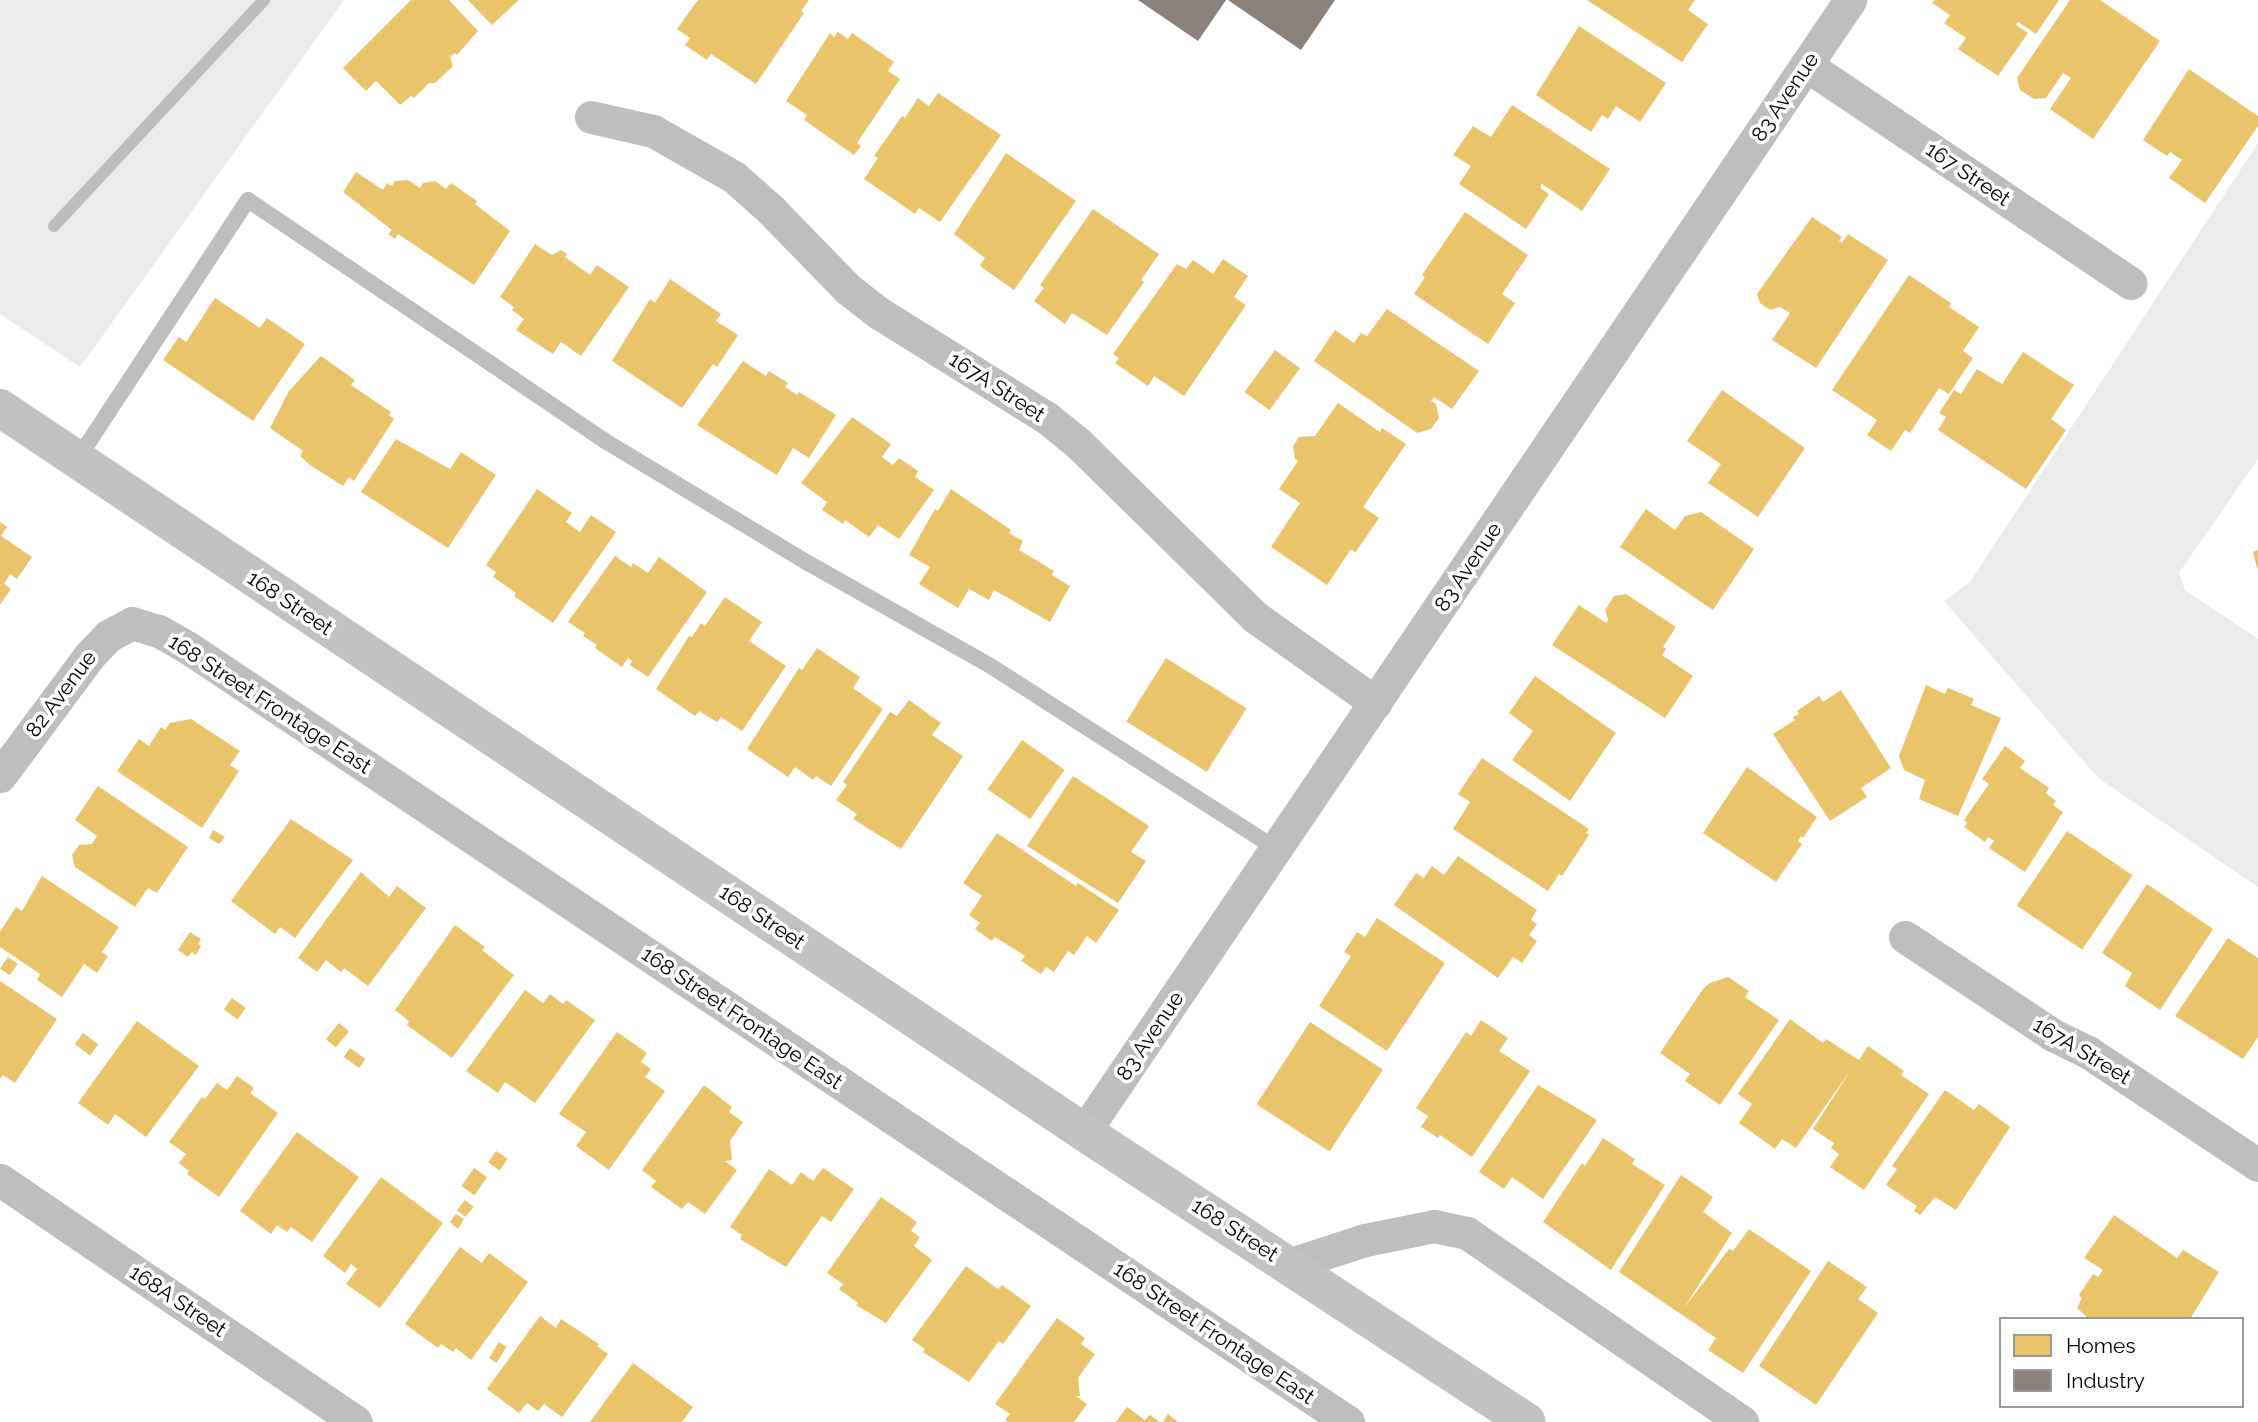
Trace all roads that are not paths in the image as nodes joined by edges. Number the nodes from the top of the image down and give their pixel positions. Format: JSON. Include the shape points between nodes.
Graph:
{"nodes":[{"id":1,"x":1850,"y":0,"type":"edge"},
{"id":2,"x":1806,"y":65,"type":"junction"},
{"id":3,"x":591,"y":117,"type":"dead end"},
{"id":4,"x":2131,"y":283,"type":"dead end"},
{"id":5,"x":0,"y":408,"type":"edge"},
{"id":6,"x":77,"y":460,"type":"junction"},
{"id":7,"x":132,"y":623,"type":"joint"},
{"id":8,"x":1377,"y":703,"type":"junction"},
{"id":9,"x":0,"y":776,"type":"edge"},
{"id":10,"x":1277,"y":849,"type":"junction"},
{"id":11,"x":1905,"y":937,"type":"dead end"},
{"id":12,"x":1084,"y":1132,"type":"junction"},
{"id":13,"x":2258,"y":1166,"type":"edge"},
{"id":14,"x":0,"y":1181,"type":"edge"},
{"id":15,"x":1288,"y":1265,"type":"junction"},
{"id":16,"x":356,"y":1422,"type":"edge"},
{"id":17,"x":1348,"y":1422,"type":"edge"},
{"id":18,"x":1527,"y":1422,"type":"edge"},
{"id":19,"x":1742,"y":1422,"type":"edge"}],
"edges":[{"from":1,"to":2,"type":"street","name":"83 Avenue"},
{"from":2,"to":4,"type":"street","name":"167 Street"},
{"from":2,"to":8,"type":"street","name":"83 Avenue"},
{"from":3,"to":8,"type":"street","name":"167A Street","via":[[653,131],[734,177],[848,289],[1047,418],[1255,617]]},
{"from":5,"to":6,"type":"main road","name":"168 Street"},
{"from":6,"to":10,"type":"lane","via":[[248,200],[605,441],[989,665]]},
{"from":6,"to":12,"type":"main road","name":"168 Street"},
{"from":7,"to":9,"type":"street","name":"82 Avenue","via":[[94,649]]},
{"from":7,"to":17,"type":"street","name":"168 Street Frontage East","via":[[187,647]]},
{"from":8,"to":10,"type":"street","name":"83 Avenue"},
{"from":10,"to":12,"type":"street","name":"83 Avenue"},
{"from":11,"to":13,"type":"street","name":"167A Street"},
{"from":12,"to":15,"type":"main road","name":"168 Street"},
{"from":14,"to":16,"type":"street","name":"168A Street"},
{"from":15,"to":18,"type":"main road","name":"168 Street"},
{"from":15,"to":19,"type":"street","via":[[1365,1240],[1434,1227],[1467,1233]]}]}
